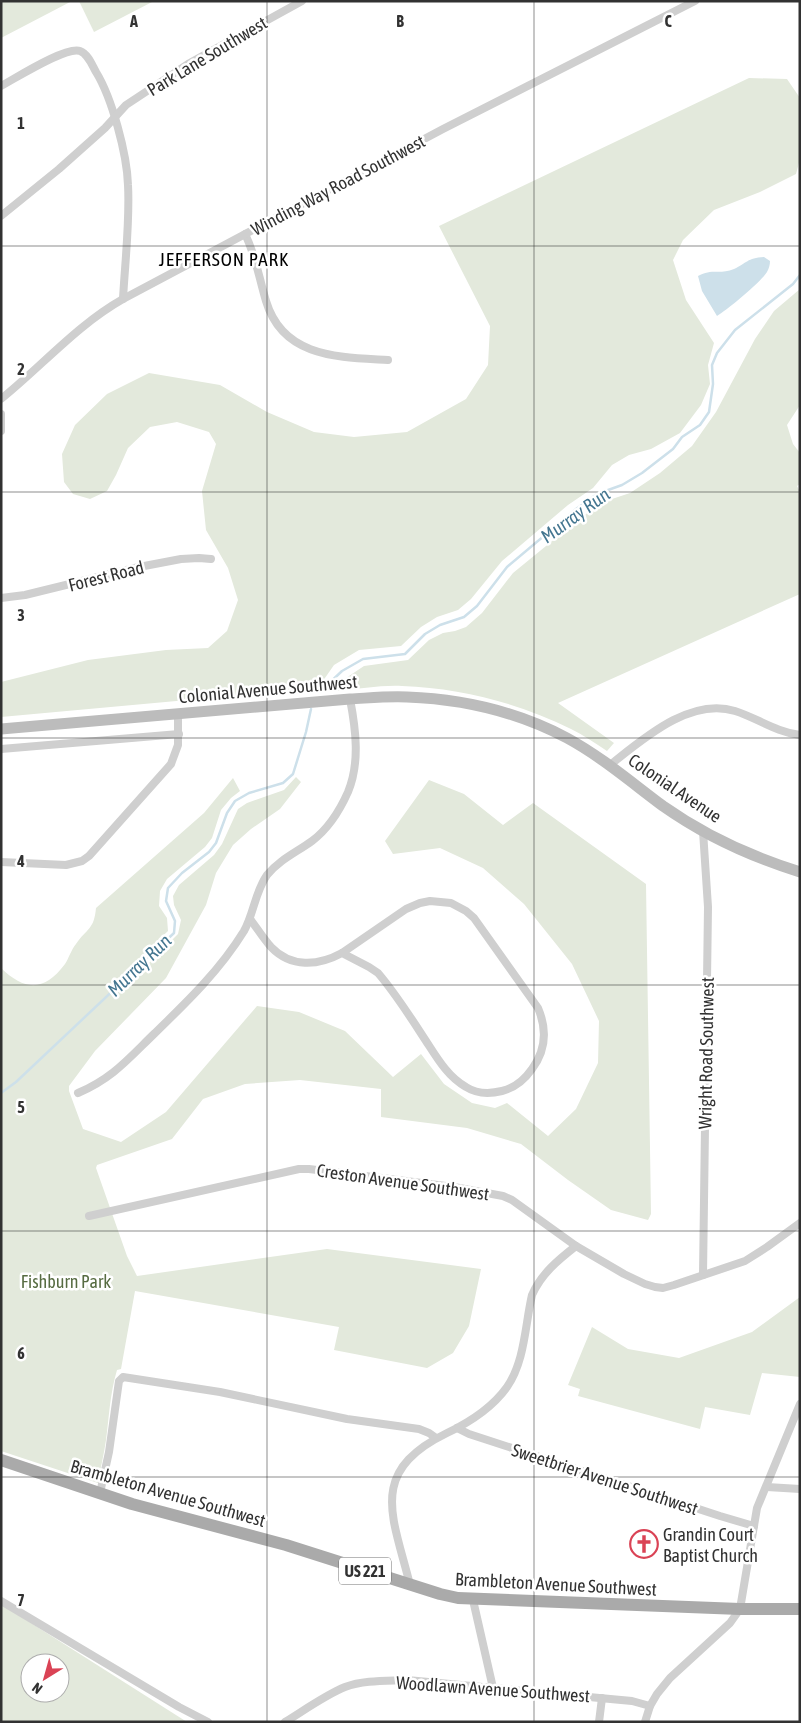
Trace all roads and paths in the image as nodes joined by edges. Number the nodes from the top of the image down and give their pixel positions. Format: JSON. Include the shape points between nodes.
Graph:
{"nodes":[{"id":1,"x":302,"y":1,"type":"edge"},
{"id":2,"x":695,"y":1,"type":"edge"},
{"id":3,"x":1,"y":86,"type":"edge"},
{"id":4,"x":115,"y":116,"type":"junction"},
{"id":5,"x":1,"y":216,"type":"edge"},
{"id":6,"x":246,"y":234,"type":"junction"},
{"id":7,"x":123,"y":299,"type":"junction"},
{"id":8,"x":388,"y":360,"type":"dead end"},
{"id":9,"x":1,"y":399,"type":"edge"},
{"id":10,"x":1,"y":414,"type":"edge"},
{"id":11,"x":1,"y":431,"type":"edge"},
{"id":12,"x":211,"y":559,"type":"dead end"},
{"id":13,"x":1,"y":598,"type":"edge"},
{"id":14,"x":350,"y":699,"type":"junction"},
{"id":15,"x":178,"y":714,"type":"junction"},
{"id":16,"x":535,"y":724,"type":"joint"},
{"id":17,"x":1,"y":729,"type":"edge"},
{"id":18,"x":179,"y":734,"type":"junction"},
{"id":19,"x":800,"y":735,"type":"edge"},
{"id":20,"x":1,"y":749,"type":"edge"},
{"id":21,"x":610,"y":765,"type":"junction"},
{"id":22,"x":703,"y":831,"type":"junction"},
{"id":23,"x":1,"y":862,"type":"edge"},
{"id":24,"x":800,"y":872,"type":"edge"},
{"id":25,"x":250,"y":919,"type":"junction"},
{"id":26,"x":342,"y":953,"type":"junction"},
{"id":27,"x":78,"y":1093,"type":"dead end"},
{"id":28,"x":89,"y":1216,"type":"dead end"},
{"id":29,"x":800,"y":1222,"type":"edge"},
{"id":30,"x":576,"y":1246,"type":"junction"},
{"id":31,"x":704,"y":1275,"type":"junction"},
{"id":32,"x":800,"y":1404,"type":"edge"},
{"id":33,"x":457,"y":1428,"type":"junction"},
{"id":34,"x":436,"y":1438,"type":"junction"},
{"id":35,"x":1,"y":1460,"type":"edge"},
{"id":36,"x":767,"y":1487,"type":"junction"},
{"id":37,"x":800,"y":1489,"type":"edge"},
{"id":38,"x":100,"y":1493,"type":"junction"},
{"id":39,"x":754,"y":1526,"type":"junction"},
{"id":40,"x":410,"y":1585,"type":"junction"},
{"id":41,"x":473,"y":1600,"type":"junction"},
{"id":42,"x":1,"y":1601,"type":"edge"},
{"id":43,"x":800,"y":1608,"type":"edge"},
{"id":44,"x":740,"y":1609,"type":"junction"},
{"id":45,"x":493,"y":1688,"type":"junction"},
{"id":46,"x":602,"y":1698,"type":"junction"},
{"id":47,"x":650,"y":1706,"type":"junction"},
{"id":48,"x":208,"y":1722,"type":"edge"},
{"id":49,"x":285,"y":1722,"type":"edge"},
{"id":50,"x":599,"y":1722,"type":"edge"},
{"id":51,"x":645,"y":1722,"type":"edge"}],
"edges":[{"from":1,"to":4,"type":"street","name":"Park Lane Southwest","via":[[188,64],[126,105]]},
{"from":2,"to":6,"type":"street","name":"Winding Way Road Southwest"},
{"from":3,"to":4,"type":"street","via":[[56,56],[80,51],[87,56],[99,76]]},
{"from":4,"to":5,"type":"street","name":"Park Lane Southwest","via":[[59,169]]},
{"from":4,"to":7,"type":"street","via":[[128,181]]},
{"from":6,"to":7,"type":"street","name":"Winding Way Road Southwest"},
{"from":6,"to":8,"type":"street","via":[[272,317],[288,335],[324,354]]},
{"from":7,"to":9,"type":"street","name":"Winding Way Road Southwest","via":[[84,326]]},
{"from":10,"to":11,"type":"street"},
{"from":12,"to":13,"type":"street","name":"Forest Road","via":[[181,559]]},
{"from":14,"to":15,"type":"main road","name":"Colonial Avenue Southwest"},
{"from":14,"to":16,"type":"main road","name":"Colonial Avenue Southwest","via":[[405,697],[457,702],[510,714]]},
{"from":14,"to":25,"type":"street","via":[[356,752],[348,791],[324,829],[268,874],[257,893]]},
{"from":15,"to":17,"type":"main road","name":"Colonial Avenue Southwest"},
{"from":15,"to":18,"type":"street"},
{"from":16,"to":21,"type":"main road","name":"Colonial Avenue","via":[[568,738]]},
{"from":18,"to":20,"type":"street"},
{"from":18,"to":23,"type":"street","via":[[171,764],[89,856],[66,865]]},
{"from":19,"to":21,"type":"street","via":[[780,731],[735,711],[720,708],[700,710],[669,722]]},
{"from":21,"to":22,"type":"main road","name":"Colonial Avenue"},
{"from":22,"to":24,"type":"main road","name":"Colonial Avenue"},
{"from":22,"to":31,"type":"street","name":"Wright Road Southwest","via":[[708,906]]},
{"from":25,"to":26,"type":"street","via":[[272,948],[295,962],[328,960]]},
{"from":25,"to":27,"type":"street","via":[[238,940],[190,1000],[121,1068]]},
{"from":26,"to":26,"type":"street","via":[[398,914],[420,903],[451,903],[474,918],[538,1008],[544,1035],[540,1057],[522,1081],[505,1090],[494,1093],[472,1090],[448,1072],[378,973]]},
{"from":28,"to":30,"type":"street","name":"Creston Avenue Southwest","via":[[309,1169],[503,1196]]},
{"from":29,"to":31,"type":"street","name":"Creston Avenue Southwest","via":[[752,1257]]},
{"from":30,"to":31,"type":"street","name":"Creston Avenue Southwest","via":[[650,1286],[674,1286]]},
{"from":30,"to":33,"type":"street","via":[[545,1273],[535,1287],[517,1366],[506,1388],[482,1413]]},
{"from":32,"to":36,"type":"street"},
{"from":33,"to":34,"type":"street"},
{"from":33,"to":39,"type":"street","name":"Sweetbrier Avenue Southwest"},
{"from":34,"to":38,"type":"street","via":[[419,1430],[123,1377],[120,1379],[110,1452]]},
{"from":34,"to":40,"type":"street","via":[[406,1461],[392,1489],[394,1518]]},
{"from":35,"to":38,"type":"main road","name":"Brambleton Avenue Southwest","number":"US 221"},
{"from":36,"to":37,"type":"street"},
{"from":36,"to":39,"type":"street","via":[[757,1508]]},
{"from":38,"to":40,"type":"main road","name":"Brambleton Avenue Southwest","number":"US 221","via":[[162,1513],[286,1545]]},
{"from":39,"to":44,"type":"street"},
{"from":40,"to":41,"type":"main road","name":"Brambleton Avenue Southwest","number":"US 221"},
{"from":41,"to":44,"type":"main road","name":"Brambleton Avenue Southwest","number":"US 221"},
{"from":41,"to":45,"type":"street"},
{"from":42,"to":48,"type":"street"},
{"from":43,"to":44,"type":"main road","name":"Brambleton Avenue Southwest","number":"US 221"},
{"from":44,"to":47,"type":"street","via":[[730,1623],[670,1678]]},
{"from":45,"to":46,"type":"street","name":"Woodlawn Avenue Southwest"},
{"from":45,"to":49,"type":"street","name":"Woodlawn Avenue Southwest","via":[[407,1680],[357,1684],[344,1688]]},
{"from":46,"to":47,"type":"street","name":"Woodlawn Avenue Southwest"},
{"from":46,"to":50,"type":"street"},
{"from":47,"to":51,"type":"street"}]}
